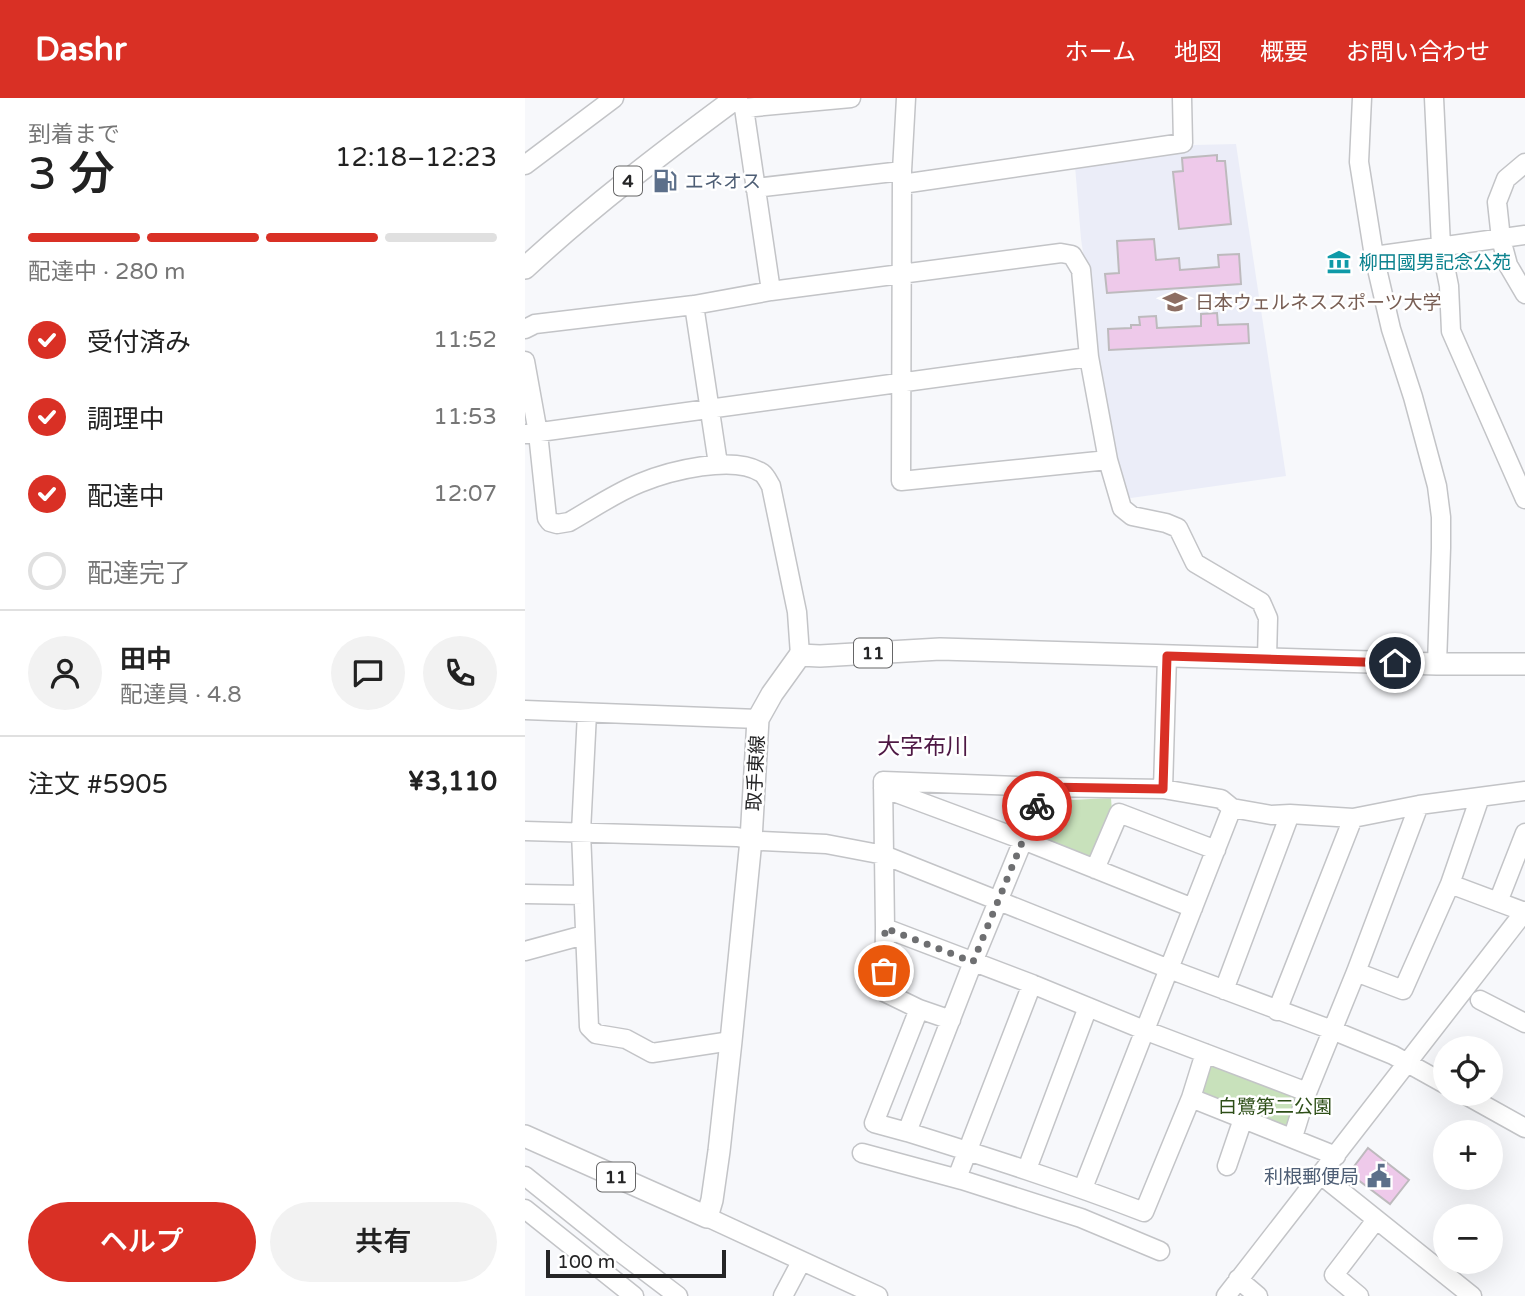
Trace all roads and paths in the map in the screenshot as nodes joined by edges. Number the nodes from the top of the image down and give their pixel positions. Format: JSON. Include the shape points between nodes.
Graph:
{"nodes":[{"id":1,"x":614,"y":98,"type":"edge"},
{"id":2,"x":851,"y":98,"type":"edge"},
{"id":3,"x":906,"y":98,"type":"edge"},
{"id":4,"x":1182,"y":98,"type":"edge"},
{"id":5,"x":1362,"y":98,"type":"edge"},
{"id":6,"x":1434,"y":98,"type":"edge"},
{"id":7,"x":738,"y":102,"type":"edge"},
{"id":8,"x":1525,"y":163,"type":"edge"},
{"id":9,"x":525,"y":165,"type":"edge"},
{"id":10,"x":902,"y":177,"type":"junction"},
{"id":11,"x":755,"y":188,"type":"junction"},
{"id":12,"x":1525,"y":235,"type":"edge"},
{"id":13,"x":1501,"y":239,"type":"junction"},
{"id":14,"x":1441,"y":246,"type":"junction"},
{"id":15,"x":1374,"y":256,"type":"junction"},
{"id":16,"x":525,"y":268,"type":"edge"},
{"id":17,"x":902,"y":275,"type":"junction"},
{"id":18,"x":771,"y":291,"type":"junction"},
{"id":19,"x":1525,"y":294,"type":"edge"},
{"id":20,"x":694,"y":305,"type":"junction"},
{"id":21,"x":525,"y":329,"type":"edge"},
{"id":22,"x":1089,"y":357,"type":"junction"},
{"id":23,"x":525,"y":361,"type":"edge"},
{"id":24,"x":902,"y":383,"type":"junction"},
{"id":25,"x":709,"y":409,"type":"junction"},
{"id":26,"x":531,"y":433,"type":"edge"},
{"id":27,"x":1108,"y":460,"type":"junction"},
{"id":28,"x":718,"y":464,"type":"junction"},
{"id":29,"x":1523,"y":488,"type":"edge"},
{"id":30,"x":800,"y":655,"type":"junction"},
{"id":31,"x":1167,"y":656,"type":"junction"},
{"id":32,"x":1267,"y":658,"type":"junction"},
{"id":33,"x":1437,"y":664,"type":"junction"},
{"id":34,"x":1525,"y":664,"type":"edge"},
{"id":35,"x":525,"y":710,"type":"edge"},
{"id":36,"x":587,"y":713,"type":"junction"},
{"id":37,"x":758,"y":719,"type":"junction"},
{"id":38,"x":1045,"y":787,"type":"junction"},
{"id":39,"x":883,"y":788,"type":"junction"},
{"id":40,"x":1163,"y":789,"type":"junction"},
{"id":41,"x":1525,"y":791,"type":"edge"},
{"id":42,"x":1480,"y":797,"type":"junction"},
{"id":43,"x":1419,"y":805,"type":"junction"},
{"id":44,"x":1232,"y":808,"type":"junction"},
{"id":45,"x":1290,"y":814,"type":"junction"},
{"id":46,"x":1353,"y":818,"type":"junction"},
{"id":47,"x":525,"y":831,"type":"edge"},
{"id":48,"x":581,"y":832,"type":"junction"},
{"id":49,"x":1525,"y":833,"type":"edge"},
{"id":50,"x":751,"y":840,"type":"junction"},
{"id":51,"x":1023,"y":840,"type":"junction"},
{"id":52,"x":1216,"y":850,"type":"junction"},
{"id":53,"x":884,"y":855,"type":"junction"},
{"id":54,"x":1095,"y":869,"type":"junction"},
{"id":55,"x":1450,"y":884,"type":"junction"},
{"id":56,"x":525,"y":894,"type":"edge"},
{"id":57,"x":583,"y":895,"type":"junction"},
{"id":58,"x":998,"y":901,"type":"junction"},
{"id":59,"x":1499,"y":902,"type":"junction"},
{"id":60,"x":1193,"y":908,"type":"junction"},
{"id":61,"x":1525,"y":911,"type":"edge"},
{"id":62,"x":885,"y":928,"type":"junction"},
{"id":63,"x":584,"y":935,"type":"junction"},
{"id":64,"x":525,"y":951,"type":"edge"},
{"id":65,"x":973,"y":962,"type":"junction"},
{"id":66,"x":1169,"y":969,"type":"junction"},
{"id":67,"x":1356,"y":972,"type":"junction"},
{"id":68,"x":1032,"y":984,"type":"junction"},
{"id":69,"x":1224,"y":990,"type":"junction"},
{"id":70,"x":1480,"y":1000,"type":"dead end"},
{"id":71,"x":1087,"y":1007,"type":"junction"},
{"id":72,"x":919,"y":1009,"type":"junction"},
{"id":73,"x":1277,"y":1011,"type":"junction"},
{"id":74,"x":1523,"y":1018,"type":"edge"},
{"id":75,"x":951,"y":1020,"type":"junction"},
{"id":76,"x":1144,"y":1030,"type":"junction"},
{"id":77,"x":1332,"y":1030,"type":"junction"},
{"id":78,"x":731,"y":1041,"type":"junction"},
{"id":79,"x":1205,"y":1053,"type":"junction"},
{"id":80,"x":1407,"y":1062,"type":"junction"},
{"id":81,"x":1433,"y":1077,"type":"edge"},
{"id":82,"x":1307,"y":1092,"type":"junction"},
{"id":83,"x":1191,"y":1098,"type":"junction"},
{"id":84,"x":1486,"y":1106,"type":"edge"},
{"id":85,"x":1243,"y":1119,"type":"junction"},
{"id":86,"x":1525,"y":1128,"type":"edge"},
{"id":87,"x":907,"y":1132,"type":"junction"},
{"id":88,"x":525,"y":1136,"type":"edge"},
{"id":89,"x":1293,"y":1137,"type":"junction"},
{"id":90,"x":968,"y":1151,"type":"junction"},
{"id":91,"x":862,"y":1153,"type":"dead end"},
{"id":92,"x":1336,"y":1156,"type":"junction"},
{"id":93,"x":1227,"y":1166,"type":"dead end"},
{"id":94,"x":1027,"y":1169,"type":"junction"},
{"id":95,"x":1321,"y":1175,"type":"junction"},
{"id":96,"x":525,"y":1176,"type":"edge"},
{"id":97,"x":957,"y":1178,"type":"junction"},
{"id":98,"x":1083,"y":1188,"type":"junction"},
{"id":99,"x":525,"y":1209,"type":"edge"},
{"id":100,"x":707,"y":1217,"type":"junction"},
{"id":101,"x":1376,"y":1220,"type":"junction"},
{"id":102,"x":1160,"y":1251,"type":"dead end"},
{"id":103,"x":801,"y":1262,"type":"junction"},
{"id":104,"x":1238,"y":1279,"type":"junction"},
{"id":105,"x":634,"y":1296,"type":"edge"},
{"id":106,"x":678,"y":1296,"type":"edge"},
{"id":107,"x":783,"y":1296,"type":"edge"},
{"id":108,"x":878,"y":1296,"type":"edge"},
{"id":109,"x":1226,"y":1296,"type":"edge"},
{"id":110,"x":1258,"y":1296,"type":"edge"},
{"id":111,"x":1359,"y":1296,"type":"edge"},
{"id":112,"x":1472,"y":1296,"type":"edge"}],
"edges":[{"from":1,"to":9,"type":"street"},
{"from":2,"to":7,"type":"street"},
{"from":3,"to":10,"type":"street"},
{"from":4,"to":10,"type":"street","via":[[1183,143]]},
{"from":5,"to":15,"type":"street","via":[[1359,162]]},
{"from":6,"to":14,"type":"street"},
{"from":7,"to":11,"type":"street"},
{"from":7,"to":16,"type":"main road","number":"4","via":[[649,164]]},
{"from":8,"to":13,"type":"street","via":[[1506,180],[1497,202]]},
{"from":10,"to":11,"type":"street"},
{"from":10,"to":17,"type":"street"},
{"from":11,"to":18,"type":"street"},
{"from":12,"to":13,"type":"street"},
{"from":13,"to":14,"type":"street"},
{"from":13,"to":19,"type":"street","via":[[1508,265]]},
{"from":14,"to":15,"type":"street"},
{"from":14,"to":29,"type":"street","via":[[1451,331]]},
{"from":15,"to":33,"type":"street","via":[[1437,486],[1441,517]]},
{"from":17,"to":18,"type":"street"},
{"from":17,"to":22,"type":"street","via":[[1072,255],[1081,270]]},
{"from":17,"to":24,"type":"street"},
{"from":18,"to":20,"type":"street"},
{"from":20,"to":21,"type":"street","via":[[535,324]]},
{"from":20,"to":25,"type":"street"},
{"from":22,"to":24,"type":"street"},
{"from":22,"to":27,"type":"street"},
{"from":23,"to":26,"type":"street"},
{"from":24,"to":25,"type":"street"},
{"from":24,"to":27,"type":"street","via":[[901,481]]},
{"from":25,"to":26,"type":"street"},
{"from":25,"to":28,"type":"street"},
{"from":26,"to":28,"type":"street","via":[[547,518],[557,524],[641,483]]},
{"from":27,"to":32,"type":"street","via":[[1122,508],[1132,516],[1178,528],[1195,563],[1261,602],[1268,618]]},
{"from":28,"to":30,"type":"street","via":[[750,467],[764,474],[771,486],[797,612]]},
{"from":30,"to":31,"type":"main road","number":"11","via":[[940,649]]},
{"from":30,"to":37,"type":"main road","name":"取手東線"},
{"from":31,"to":32,"type":"main road","number":"11"},
{"from":31,"to":40,"type":"street"},
{"from":32,"to":33,"type":"main road","number":"11"},
{"from":33,"to":34,"type":"main road","number":"11"},
{"from":35,"to":36,"type":"street"},
{"from":36,"to":37,"type":"street"},
{"from":36,"to":48,"type":"street"},
{"from":37,"to":50,"type":"main road","name":"取手東線"},
{"from":38,"to":39,"type":"street","via":[[883,782]]},
{"from":38,"to":40,"type":"street"},
{"from":38,"to":51,"type":"street"},
{"from":39,"to":51,"type":"street"},
{"from":39,"to":53,"type":"street"},
{"from":40,"to":44,"type":"street","via":[[1221,799]]},
{"from":41,"to":42,"type":"street"},
{"from":42,"to":43,"type":"street"},
{"from":42,"to":55,"type":"street"},
{"from":43,"to":46,"type":"street"},
{"from":43,"to":67,"type":"street"},
{"from":44,"to":45,"type":"street"},
{"from":44,"to":52,"type":"street"},
{"from":45,"to":46,"type":"street"},
{"from":45,"to":69,"type":"street"},
{"from":46,"to":73,"type":"street"},
{"from":47,"to":48,"type":"street"},
{"from":48,"to":50,"type":"street"},
{"from":48,"to":57,"type":"street"},
{"from":49,"to":59,"type":"street"},
{"from":50,"to":53,"type":"street","via":[[826,844]]},
{"from":50,"to":78,"type":"main road","name":"取手東線"},
{"from":51,"to":54,"type":"street"},
{"from":51,"to":58,"type":"street"},
{"from":52,"to":54,"type":"street","via":[[1119,813]]},
{"from":52,"to":60,"type":"street"},
{"from":53,"to":58,"type":"street"},
{"from":53,"to":62,"type":"street"},
{"from":54,"to":60,"type":"street"},
{"from":55,"to":59,"type":"street"},
{"from":55,"to":67,"type":"street","via":[[1403,990]]},
{"from":56,"to":57,"type":"street"},
{"from":57,"to":63,"type":"street"},
{"from":58,"to":65,"type":"street"},
{"from":58,"to":66,"type":"street"},
{"from":59,"to":61,"type":"street"},
{"from":60,"to":66,"type":"street"},
{"from":61,"to":80,"type":"street"},
{"from":62,"to":65,"type":"street"},
{"from":62,"to":72,"type":"street","via":[[884,992]]},
{"from":63,"to":64,"type":"street"},
{"from":63,"to":78,"type":"street","via":[[589,1027],[596,1034],[626,1039],[652,1053]]},
{"from":65,"to":68,"type":"street"},
{"from":65,"to":75,"type":"street"},
{"from":66,"to":69,"type":"street"},
{"from":66,"to":76,"type":"street"},
{"from":67,"to":77,"type":"street"},
{"from":68,"to":71,"type":"street"},
{"from":68,"to":90,"type":"street"},
{"from":69,"to":73,"type":"street"},
{"from":70,"to":74,"type":"street"},
{"from":71,"to":76,"type":"street"},
{"from":71,"to":94,"type":"street"},
{"from":72,"to":75,"type":"street"},
{"from":72,"to":87,"type":"street","via":[[874,1123]]},
{"from":73,"to":77,"type":"street"},
{"from":75,"to":87,"type":"street"},
{"from":76,"to":79,"type":"street"},
{"from":76,"to":98,"type":"street"},
{"from":77,"to":80,"type":"street"},
{"from":77,"to":82,"type":"street"},
{"from":78,"to":100,"type":"main road","name":"取手東線"},
{"from":79,"to":82,"type":"street"},
{"from":79,"to":83,"type":"street"},
{"from":80,"to":81,"type":"street"},
{"from":80,"to":92,"type":"street"},
{"from":82,"to":89,"type":"street"},
{"from":83,"to":85,"type":"street"},
{"from":83,"to":98,"type":"street","via":[[1144,1212]]},
{"from":84,"to":86,"type":"street"},
{"from":85,"to":89,"type":"street"},
{"from":85,"to":93,"type":"street"},
{"from":87,"to":90,"type":"street"},
{"from":88,"to":100,"type":"main road","number":"11"},
{"from":89,"to":92,"type":"street"},
{"from":90,"to":94,"type":"street"},
{"from":90,"to":97,"type":"street"},
{"from":91,"to":97,"type":"street"},
{"from":92,"to":95,"type":"street"},
{"from":94,"to":98,"type":"street"},
{"from":95,"to":101,"type":"street"},
{"from":95,"to":104,"type":"street"},
{"from":96,"to":106,"type":"street"},
{"from":97,"to":102,"type":"street","via":[[1081,1218]]},
{"from":99,"to":105,"type":"street"},
{"from":100,"to":103,"type":"street"},
{"from":101,"to":111,"type":"street","via":[[1333,1275]]},
{"from":101,"to":112,"type":"street"},
{"from":103,"to":107,"type":"street"},
{"from":103,"to":108,"type":"street"},
{"from":104,"to":109,"type":"street"},
{"from":104,"to":110,"type":"street"}]}
